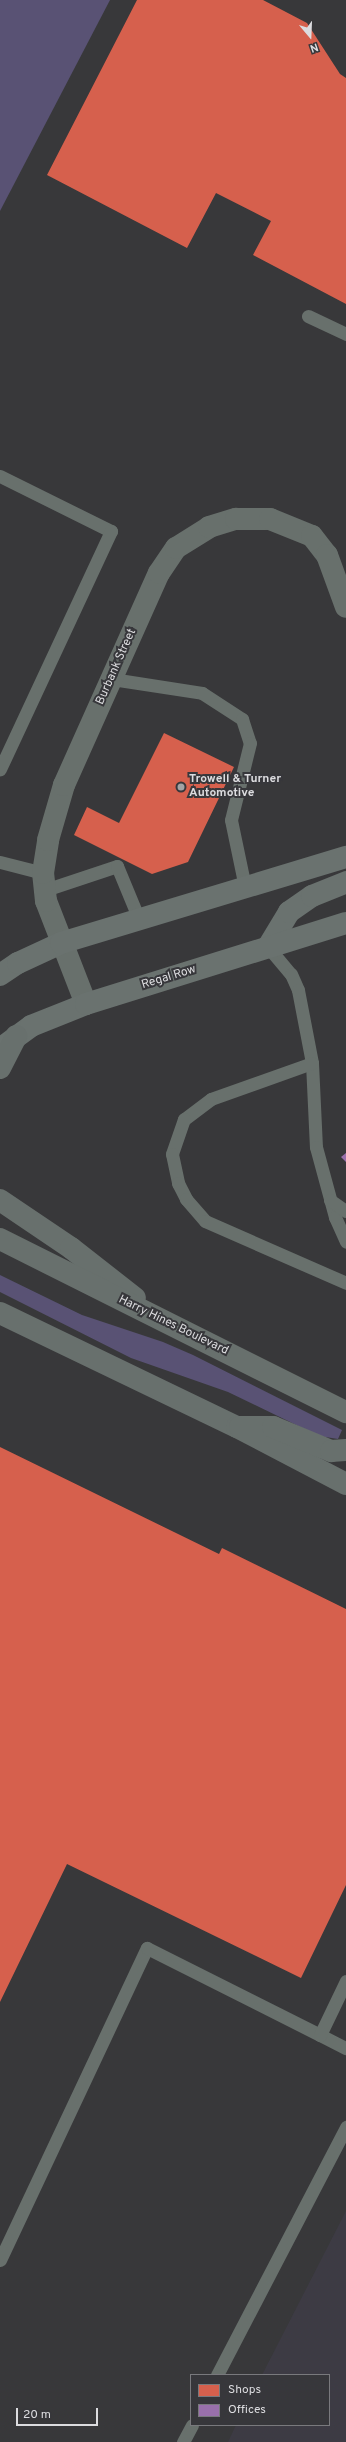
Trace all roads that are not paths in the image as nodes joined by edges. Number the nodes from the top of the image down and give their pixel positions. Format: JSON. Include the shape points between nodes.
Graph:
{"nodes":[{"id":1,"x":308,"y":316,"type":"dead end"},
{"id":2,"x":346,"y":334,"type":"edge"},
{"id":3,"x":0,"y":476,"type":"edge"},
{"id":4,"x":346,"y":607,"type":"edge"},
{"id":5,"x":112,"y":679,"type":"junction"},
{"id":6,"x":0,"y":770,"type":"edge"},
{"id":7,"x":346,"y":857,"type":"edge"},
{"id":8,"x":0,"y":862,"type":"edge"},
{"id":9,"x":44,"y":882,"type":"junction"},
{"id":10,"x":346,"y":882,"type":"edge"},
{"id":11,"x":245,"y":887,"type":"junction"},
{"id":12,"x":139,"y":919,"type":"junction"},
{"id":13,"x":346,"y":923,"type":"edge"},
{"id":14,"x":61,"y":943,"type":"junction"},
{"id":15,"x":268,"y":947,"type":"junction"},
{"id":16,"x":0,"y":975,"type":"edge"},
{"id":17,"x":86,"y":1004,"type":"junction"},
{"id":18,"x":8,"y":1043,"type":"edge"},
{"id":19,"x":312,"y":1063,"type":"junction"},
{"id":20,"x":0,"y":1068,"type":"edge"},
{"id":21,"x":0,"y":1200,"type":"edge"},
{"id":22,"x":330,"y":1200,"type":"junction"},
{"id":23,"x":346,"y":1211,"type":"edge"},
{"id":24,"x":0,"y":1240,"type":"edge"},
{"id":25,"x":346,"y":1242,"type":"edge"},
{"id":26,"x":346,"y":1283,"type":"edge"},
{"id":27,"x":0,"y":1313,"type":"edge"},
{"id":28,"x":160,"y":1320,"type":"junction"},
{"id":29,"x":346,"y":1412,"type":"edge"},
{"id":30,"x":237,"y":1427,"type":"junction"},
{"id":31,"x":346,"y":1450,"type":"edge"},
{"id":32,"x":346,"y":1484,"type":"edge"},
{"id":33,"x":346,"y":1981,"type":"edge"},
{"id":34,"x":320,"y":2035,"type":"junction"},
{"id":35,"x":346,"y":2048,"type":"edge"},
{"id":36,"x":346,"y":2127,"type":"edge"},
{"id":37,"x":0,"y":2260,"type":"edge"},
{"id":38,"x":218,"y":2374,"type":"edge"},
{"id":39,"x":191,"y":2426,"type":"edge"},
{"id":40,"x":183,"y":2442,"type":"edge"}],
"edges":[{"from":1,"to":2,"type":"lane"},
{"from":3,"to":6,"type":"lane","via":[[111,531]]},
{"from":4,"to":5,"type":"street","name":"Burbank Street","via":[[327,555],[312,536],[270,520],[236,519],[209,527],[176,548],[159,573]]},
{"from":5,"to":9,"type":"street","name":"Burbank Street","via":[[64,785],[48,840]]},
{"from":5,"to":11,"type":"lane","via":[[202,693],[242,719],[250,743],[231,820]]},
{"from":7,"to":11,"type":"main road"},
{"from":8,"to":9,"type":"lane"},
{"from":9,"to":12,"type":"lane","via":[[117,866]]},
{"from":9,"to":14,"type":"street","name":"Burbank Street"},
{"from":10,"to":15,"type":"main road","via":[[312,896],[289,912]]},
{"from":11,"to":12,"type":"main road"},
{"from":12,"to":14,"type":"main road"},
{"from":13,"to":15,"type":"main road","name":"Regal Row"},
{"from":14,"to":16,"type":"main road","via":[[18,963]]},
{"from":14,"to":17,"type":"street","name":"Burbank Street"},
{"from":15,"to":17,"type":"main road","name":"Regal Row"},
{"from":15,"to":19,"type":"lane","via":[[291,974],[298,990]]},
{"from":17,"to":18,"type":"main road","name":"Regal Row","via":[[31,1026]]},
{"from":18,"to":20,"type":"main road"},
{"from":19,"to":22,"type":"lane","via":[[316,1147]]},
{"from":19,"to":26,"type":"lane","via":[[211,1100],[184,1119],[172,1154],[178,1183],[186,1199],[205,1221]]},
{"from":21,"to":28,"type":"main road","via":[[116,1281]]},
{"from":22,"to":23,"type":"lane"},
{"from":22,"to":25,"type":"lane"},
{"from":24,"to":28,"type":"main road","name":"Harry Hines Boulevard"},
{"from":27,"to":30,"type":"main road"},
{"from":28,"to":29,"type":"main road","name":"Harry Hines Boulevard"},
{"from":30,"to":31,"type":"main road","via":[[273,1427],[331,1451]]},
{"from":30,"to":32,"type":"main road"},
{"from":33,"to":34,"type":"lane"},
{"from":34,"to":35,"type":"lane"},
{"from":34,"to":37,"type":"lane","via":[[147,1948]]},
{"from":36,"to":38,"type":"lane"},
{"from":39,"to":40,"type":"lane"}]}
